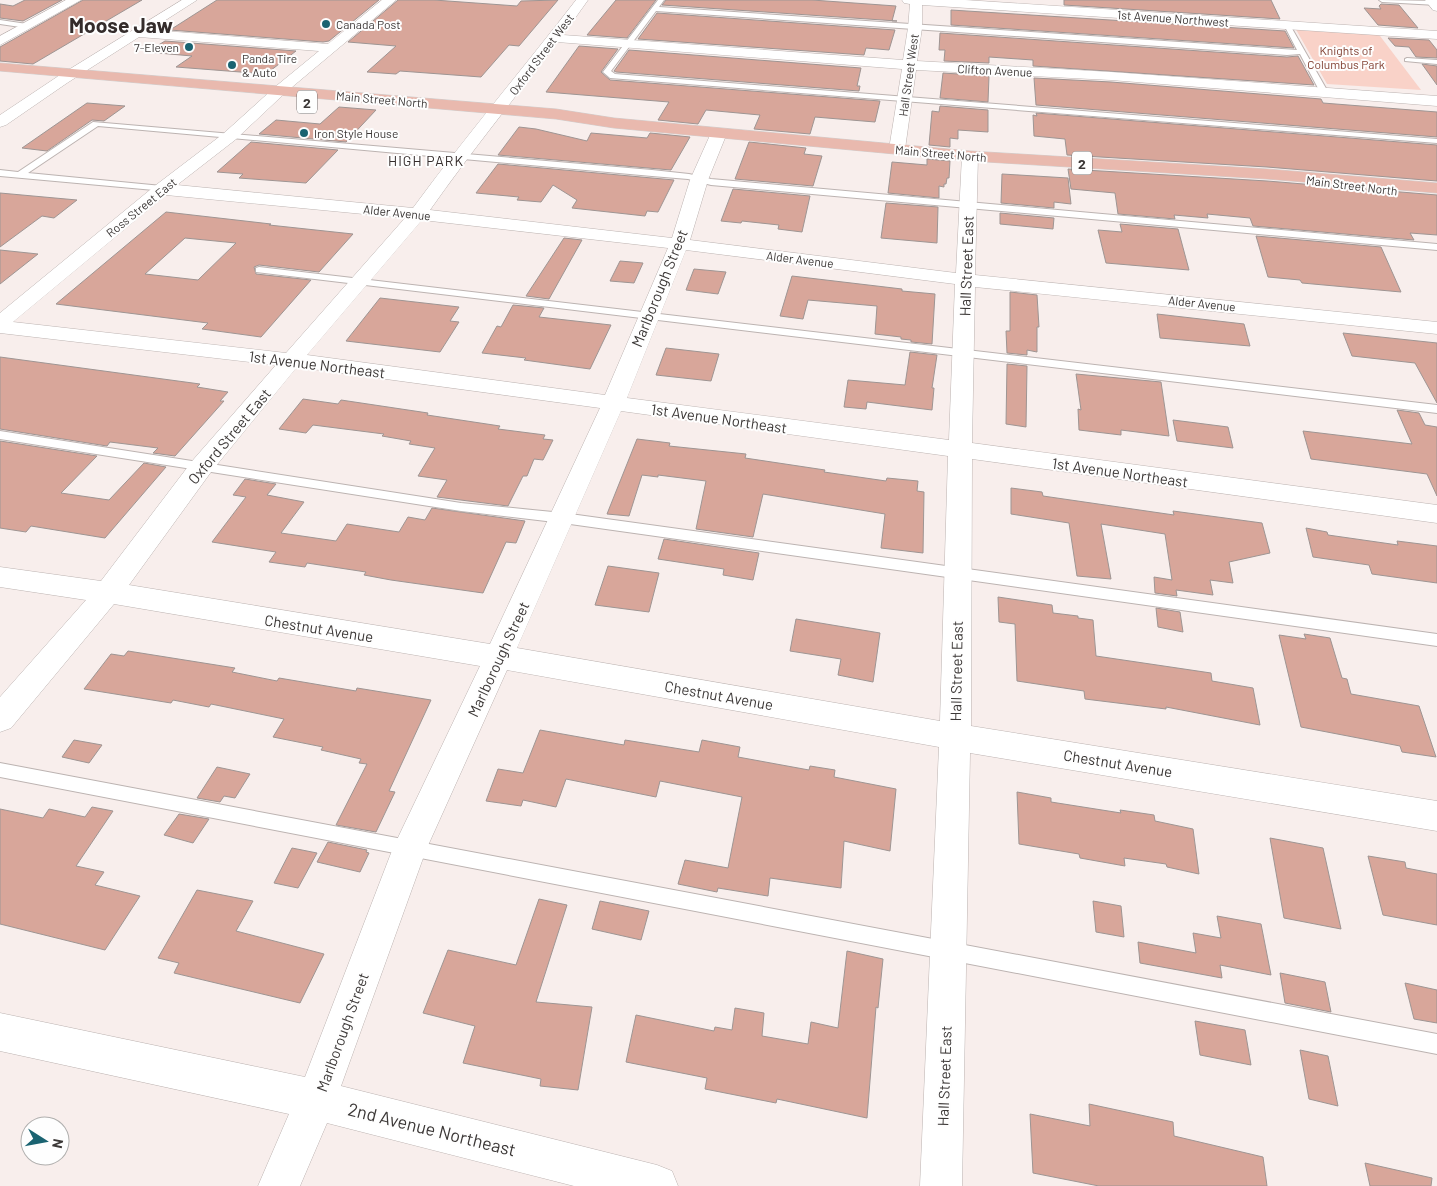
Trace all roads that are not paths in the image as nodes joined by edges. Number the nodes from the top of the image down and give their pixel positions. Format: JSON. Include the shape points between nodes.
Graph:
{"nodes":[{"id":1,"x":75,"y":0,"type":"edge"},
{"id":2,"x":191,"y":0,"type":"edge"},
{"id":3,"x":390,"y":0,"type":"edge"},
{"id":4,"x":582,"y":0,"type":"edge"},
{"id":5,"x":661,"y":0,"type":"edge"},
{"id":6,"x":908,"y":0,"type":"edge"},
{"id":7,"x":916,"y":0,"type":"edge"},
{"id":8,"x":1382,"y":0,"type":"edge"},
{"id":9,"x":1435,"y":3,"type":"edge"},
{"id":10,"x":655,"y":10,"type":"junction"},
{"id":11,"x":0,"y":22,"type":"edge"},
{"id":12,"x":1287,"y":25,"type":"junction"},
{"id":13,"x":27,"y":26,"type":"junction"},
{"id":14,"x":915,"y":28,"type":"junction"},
{"id":15,"x":139,"y":33,"type":"junction"},
{"id":16,"x":1437,"y":35,"type":"edge"},
{"id":17,"x":554,"y":38,"type":"junction"},
{"id":18,"x":0,"y":41,"type":"edge"},
{"id":19,"x":630,"y":42,"type":"junction"},
{"id":20,"x":331,"y":48,"type":"junction"},
{"id":21,"x":1301,"y":52,"type":"junction"},
{"id":22,"x":1407,"y":60,"type":"dead end"},
{"id":23,"x":1437,"y":62,"type":"edge"},
{"id":24,"x":909,"y":65,"type":"junction"},
{"id":25,"x":0,"y":67,"type":"edge"},
{"id":26,"x":0,"y":75,"type":"edge"},
{"id":27,"x":68,"y":76,"type":"junction"},
{"id":28,"x":1324,"y":92,"type":"junction"},
{"id":29,"x":275,"y":95,"type":"junction"},
{"id":30,"x":904,"y":100,"type":"junction"},
{"id":31,"x":1437,"y":101,"type":"edge"},
{"id":32,"x":495,"y":114,"type":"junction"},
{"id":33,"x":0,"y":122,"type":"edge"},
{"id":34,"x":719,"y":133,"type":"junction"},
{"id":35,"x":229,"y":137,"type":"junction"},
{"id":36,"x":1437,"y":141,"type":"edge"},
{"id":37,"x":898,"y":150,"type":"junction"},
{"id":38,"x":970,"y":156,"type":"junction"},
{"id":39,"x":458,"y":157,"type":"junction"},
{"id":40,"x":0,"y":172,"type":"edge"},
{"id":41,"x":20,"y":174,"type":"junction"},
{"id":42,"x":1268,"y":174,"type":"junction"},
{"id":43,"x":699,"y":180,"type":"junction"},
{"id":44,"x":1437,"y":188,"type":"edge"},
{"id":45,"x":162,"y":189,"type":"junction"},
{"id":46,"x":1437,"y":196,"type":"edge"},
{"id":47,"x":968,"y":204,"type":"junction"},
{"id":48,"x":418,"y":214,"type":"junction"},
{"id":49,"x":679,"y":244,"type":"junction"},
{"id":50,"x":1437,"y":248,"type":"edge"},
{"id":51,"x":259,"y":270,"type":"dead end"},
{"id":52,"x":966,"y":280,"type":"junction"},
{"id":53,"x":358,"y":281,"type":"junction"},
{"id":54,"x":648,"y":315,"type":"junction"},
{"id":55,"x":0,"y":323,"type":"edge"},
{"id":56,"x":0,"y":327,"type":"edge"},
{"id":57,"x":1437,"y":328,"type":"edge"},
{"id":58,"x":962,"y":352,"type":"junction"},
{"id":59,"x":293,"y":360,"type":"junction"},
{"id":60,"x":613,"y":404,"type":"junction"},
{"id":61,"x":1437,"y":410,"type":"edge"},
{"id":62,"x":0,"y":435,"type":"edge"},
{"id":63,"x":960,"y":450,"type":"junction"},
{"id":64,"x":202,"y":466,"type":"junction"},
{"id":65,"x":1437,"y":514,"type":"edge"},
{"id":66,"x":563,"y":518,"type":"junction"},
{"id":67,"x":958,"y":574,"type":"junction"},
{"id":68,"x":0,"y":577,"type":"edge"},
{"id":69,"x":108,"y":593,"type":"junction"},
{"id":70,"x":1437,"y":640,"type":"edge"},
{"id":71,"x":499,"y":657,"type":"junction"},
{"id":72,"x":0,"y":719,"type":"edge"},
{"id":73,"x":955,"y":736,"type":"junction"},
{"id":74,"x":0,"y":770,"type":"edge"},
{"id":75,"x":1437,"y":816,"type":"edge"},
{"id":76,"x":410,"y":848,"type":"junction"},
{"id":77,"x":948,"y":950,"type":"junction"},
{"id":78,"x":0,"y":1032,"type":"edge"},
{"id":79,"x":1437,"y":1044,"type":"edge"},
{"id":80,"x":316,"y":1100,"type":"junction"},
{"id":81,"x":279,"y":1186,"type":"edge"},
{"id":82,"x":657,"y":1186,"type":"edge"},
{"id":83,"x":941,"y":1186,"type":"edge"}],
"edges":[{"from":1,"to":13,"type":"street"},
{"from":2,"to":15,"type":"street"},
{"from":3,"to":20,"type":"street","name":"Ross Street East"},
{"from":4,"to":17,"type":"street","name":"Oxford Street West"},
{"from":5,"to":10,"type":"lane"},
{"from":6,"to":7,"type":"street","name":"1st Avenue Northwest"},
{"from":7,"to":12,"type":"street","name":"1st Avenue Northwest"},
{"from":7,"to":14,"type":"street","name":"Hall Street West"},
{"from":8,"to":9,"type":"lane"},
{"from":10,"to":14,"type":"lane"},
{"from":10,"to":19,"type":"lane"},
{"from":11,"to":13,"type":"lane"},
{"from":12,"to":16,"type":"street","name":"1st Avenue Northwest"},
{"from":12,"to":21,"type":"lane"},
{"from":13,"to":18,"type":"street"},
{"from":14,"to":21,"type":"lane"},
{"from":14,"to":24,"type":"street","name":"Hall Street West"},
{"from":15,"to":20,"type":"street"},
{"from":15,"to":27,"type":"street"},
{"from":17,"to":19,"type":"street","name":"Clifton Avenue"},
{"from":17,"to":32,"type":"street","name":"Oxford Street West"},
{"from":19,"to":24,"type":"street","name":"Clifton Avenue"},
{"from":19,"to":30,"type":"lane","via":[[607,72],[613,76]]},
{"from":20,"to":29,"type":"street","name":"Ross Street East"},
{"from":21,"to":28,"type":"lane"},
{"from":22,"to":23,"type":"lane"},
{"from":24,"to":28,"type":"street","name":"Clifton Avenue"},
{"from":24,"to":30,"type":"street","name":"Hall Street West"},
{"from":25,"to":27,"type":"main road","name":"Main Street North","number":"2"},
{"from":26,"to":27,"type":"main road","name":"Main Street North","number":"2"},
{"from":27,"to":29,"type":"main road","name":"Main Street North","number":"2"},
{"from":27,"to":33,"type":"street"},
{"from":28,"to":31,"type":"street","name":"Clifton Avenue"},
{"from":29,"to":32,"type":"main road","name":"Main Street North","number":"2"},
{"from":29,"to":35,"type":"street","name":"Ross Street East"},
{"from":30,"to":36,"type":"lane"},
{"from":30,"to":37,"type":"street","name":"Hall Street West"},
{"from":32,"to":34,"type":"main road","name":"Main Street North","number":"2","via":[[550,123],[614,123]]},
{"from":32,"to":39,"type":"street","name":"Oxford Street East"},
{"from":34,"to":37,"type":"main road","name":"Main Street North","number":"2"},
{"from":34,"to":43,"type":"street","name":"Marlborough Street"},
{"from":35,"to":39,"type":"lane"},
{"from":35,"to":41,"type":"lane","via":[[96,124]]},
{"from":35,"to":45,"type":"street","name":"Ross Street East"},
{"from":37,"to":38,"type":"main road","name":"Main Street North","number":"2"},
{"from":38,"to":42,"type":"main road","name":"Main Street North","number":"2"},
{"from":38,"to":47,"type":"street","name":"Hall Street East"},
{"from":39,"to":43,"type":"lane"},
{"from":39,"to":48,"type":"street","name":"Oxford Street East"},
{"from":40,"to":41,"type":"lane"},
{"from":41,"to":45,"type":"lane"},
{"from":42,"to":44,"type":"main road","name":"Main Street North","number":"2"},
{"from":42,"to":46,"type":"main road","name":"Main Street North","number":"2"},
{"from":43,"to":47,"type":"lane"},
{"from":43,"to":49,"type":"street","name":"Marlborough Street"},
{"from":45,"to":48,"type":"street","name":"Alder Avenue"},
{"from":45,"to":55,"type":"street","name":"Ross Street East"},
{"from":47,"to":50,"type":"lane"},
{"from":47,"to":52,"type":"street","name":"Hall Street East"},
{"from":48,"to":49,"type":"street","name":"Alder Avenue"},
{"from":48,"to":53,"type":"street","name":"Oxford Street East"},
{"from":49,"to":52,"type":"street","name":"Alder Avenue"},
{"from":49,"to":54,"type":"street","name":"Marlborough Street"},
{"from":51,"to":53,"type":"lane"},
{"from":52,"to":57,"type":"street","name":"Alder Avenue"},
{"from":52,"to":58,"type":"street","name":"Hall Street East"},
{"from":53,"to":54,"type":"lane"},
{"from":53,"to":59,"type":"street","name":"Oxford Street East"},
{"from":54,"to":58,"type":"lane"},
{"from":54,"to":60,"type":"street","name":"Marlborough Street"},
{"from":56,"to":59,"type":"street","name":"1st Avenue Northeast"},
{"from":58,"to":61,"type":"lane"},
{"from":58,"to":63,"type":"street","name":"Hall Street East"},
{"from":59,"to":60,"type":"street","name":"1st Avenue Northeast"},
{"from":59,"to":64,"type":"street","name":"Oxford Street East"},
{"from":60,"to":63,"type":"street","name":"1st Avenue Northeast"},
{"from":60,"to":66,"type":"street","name":"Marlborough Street"},
{"from":62,"to":64,"type":"lane"},
{"from":63,"to":65,"type":"street","name":"1st Avenue Northeast"},
{"from":63,"to":67,"type":"street","name":"Hall Street East"},
{"from":64,"to":66,"type":"lane","via":[[461,507]]},
{"from":64,"to":69,"type":"street","name":"Oxford Street East"},
{"from":66,"to":67,"type":"lane"},
{"from":66,"to":71,"type":"street","name":"Marlborough Street"},
{"from":67,"to":70,"type":"lane"},
{"from":67,"to":73,"type":"street","name":"Hall Street East"},
{"from":68,"to":69,"type":"street","name":"Chestnut Avenue"},
{"from":69,"to":71,"type":"street","name":"Chestnut Avenue"},
{"from":69,"to":72,"type":"street","name":"Oxford Street East"},
{"from":71,"to":73,"type":"street","name":"Chestnut Avenue"},
{"from":71,"to":76,"type":"street","name":"Marlborough Street"},
{"from":73,"to":75,"type":"street","name":"Chestnut Avenue"},
{"from":73,"to":77,"type":"street","name":"Hall Street East"},
{"from":74,"to":76,"type":"lane"},
{"from":76,"to":77,"type":"lane"},
{"from":76,"to":80,"type":"street","name":"Marlborough Street"},
{"from":77,"to":79,"type":"lane"},
{"from":77,"to":83,"type":"street","name":"Hall Street East"},
{"from":78,"to":80,"type":"street","name":"2nd Avenue Northeast"},
{"from":80,"to":81,"type":"street","name":"Marlborough Street"},
{"from":80,"to":82,"type":"street","name":"2nd Avenue Northeast"}]}
